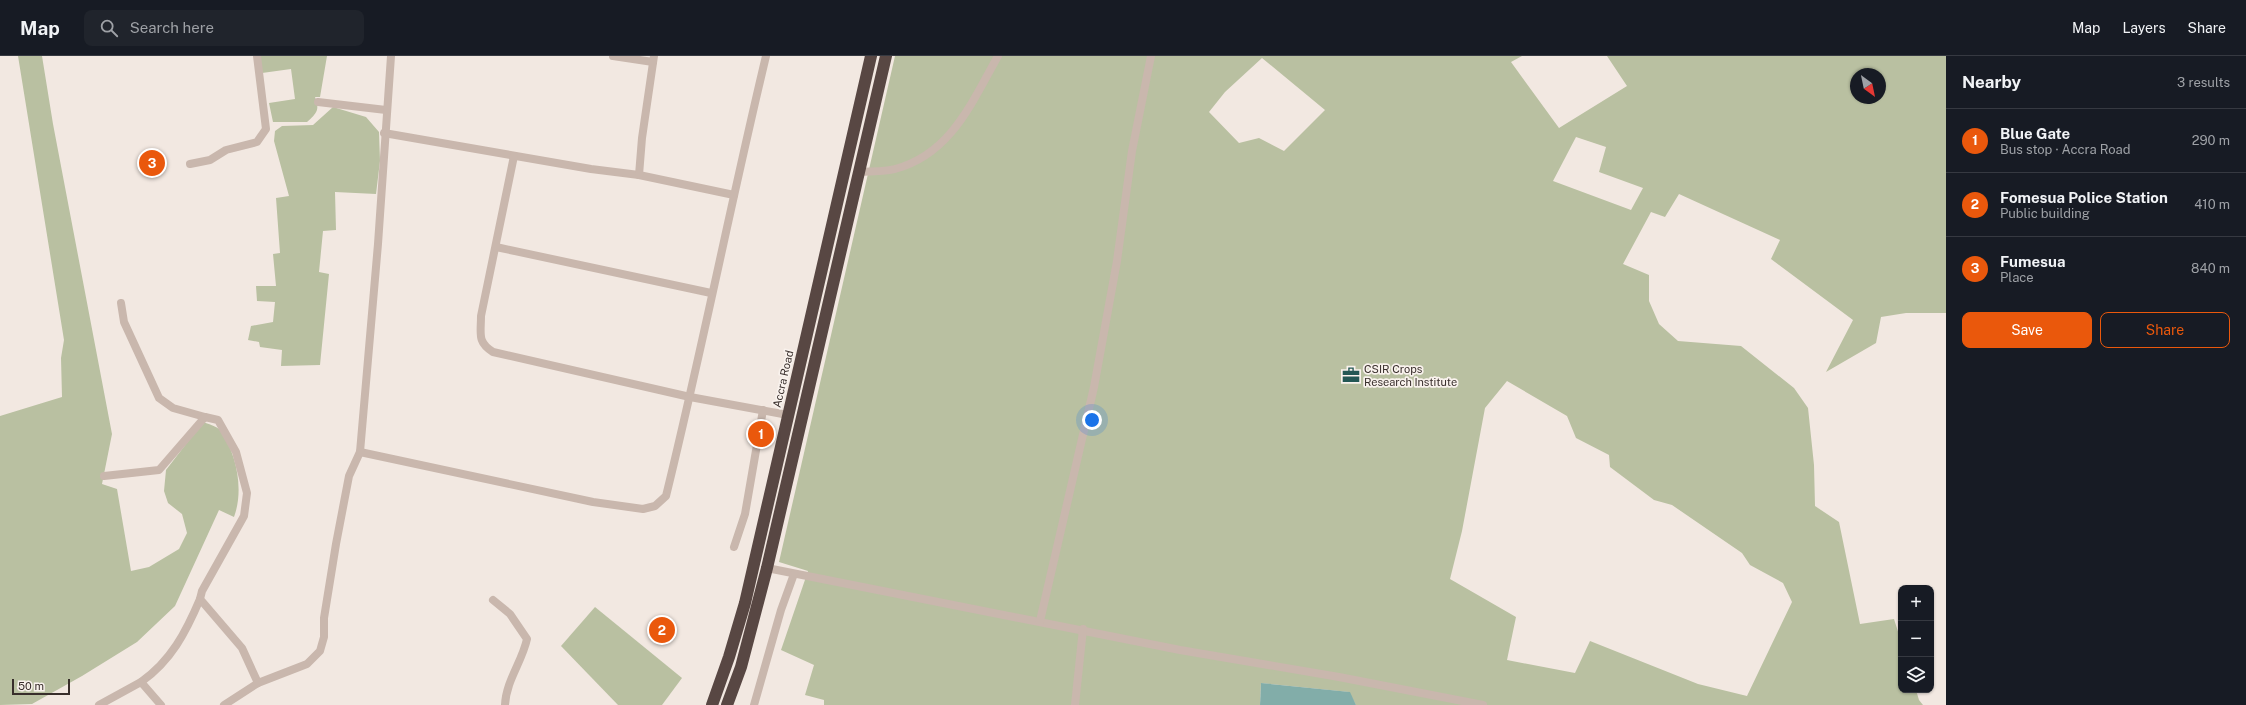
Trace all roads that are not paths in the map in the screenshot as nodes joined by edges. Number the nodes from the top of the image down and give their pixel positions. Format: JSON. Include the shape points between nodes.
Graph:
{"nodes":[{"id":1,"x":256,"y":56,"type":"edge"},
{"id":2,"x":391,"y":56,"type":"edge"},
{"id":3,"x":614,"y":56,"type":"edge"},
{"id":4,"x":766,"y":56,"type":"edge"},
{"id":5,"x":871,"y":56,"type":"edge"},
{"id":6,"x":886,"y":56,"type":"edge"},
{"id":7,"x":998,"y":56,"type":"edge"},
{"id":8,"x":1151,"y":56,"type":"edge"},
{"id":9,"x":654,"y":59,"type":"edge"},
{"id":10,"x":318,"y":102,"type":"dead end"},
{"id":11,"x":386,"y":110,"type":"junction"},
{"id":12,"x":384,"y":133,"type":"junction"},
{"id":13,"x":514,"y":156,"type":"junction"},
{"id":14,"x":190,"y":164,"type":"dead end"},
{"id":15,"x":858,"y":172,"type":"junction"},
{"id":16,"x":639,"y":174,"type":"junction"},
{"id":17,"x":734,"y":195,"type":"junction"},
{"id":18,"x":496,"y":247,"type":"junction"},
{"id":19,"x":711,"y":294,"type":"junction"},
{"id":20,"x":121,"y":303,"type":"dead end"},
{"id":21,"x":690,"y":397,"type":"junction"},
{"id":22,"x":763,"y":410,"type":"junction"},
{"id":23,"x":788,"y":415,"type":"junction"},
{"id":24,"x":205,"y":416,"type":"junction"},
{"id":25,"x":360,"y":452,"type":"junction"},
{"id":26,"x":104,"y":476,"type":"dead end"},
{"id":27,"x":734,"y":547,"type":"dead end"},
{"id":28,"x":767,"y":568,"type":"junction"},
{"id":29,"x":794,"y":574,"type":"junction"},
{"id":30,"x":200,"y":599,"type":"junction"},
{"id":31,"x":493,"y":600,"type":"dead end"},
{"id":32,"x":1040,"y":621,"type":"junction"},
{"id":33,"x":1083,"y":629,"type":"junction"},
{"id":34,"x":142,"y":682,"type":"junction"},
{"id":35,"x":258,"y":682,"type":"junction"},
{"id":36,"x":99,"y":705,"type":"edge"},
{"id":37,"x":161,"y":705,"type":"edge"},
{"id":38,"x":224,"y":705,"type":"edge"},
{"id":39,"x":505,"y":705,"type":"edge"},
{"id":40,"x":712,"y":705,"type":"edge"},
{"id":41,"x":727,"y":705,"type":"edge"},
{"id":42,"x":754,"y":705,"type":"edge"},
{"id":43,"x":1074,"y":705,"type":"edge"},
{"id":44,"x":1483,"y":705,"type":"edge"}],
"edges":[{"from":1,"to":14,"type":"street","via":[[266,129],[262,138],[257,142],[226,150],[210,160]]},
{"from":2,"to":11,"type":"street"},
{"from":3,"to":9,"type":"street"},
{"from":4,"to":17,"type":"street"},
{"from":5,"to":23,"type":"highway","name":"Accra Road"},
{"from":6,"to":15,"type":"highway"},
{"from":7,"to":15,"type":"street","via":[[961,119],[938,148],[910,164],[893,170]]},
{"from":8,"to":32,"type":"street","via":[[1132,152],[1117,261],[1094,387]]},
{"from":9,"to":16,"type":"street"},
{"from":10,"to":11,"type":"street"},
{"from":11,"to":12,"type":"street"},
{"from":12,"to":13,"type":"street"},
{"from":12,"to":25,"type":"street","via":[[378,244]]},
{"from":13,"to":16,"type":"street"},
{"from":13,"to":18,"type":"street"},
{"from":15,"to":28,"type":"highway"},
{"from":16,"to":17,"type":"street"},
{"from":17,"to":19,"type":"street"},
{"from":18,"to":19,"type":"street"},
{"from":18,"to":21,"type":"street","via":[[481,316],[480,338],[483,346],[493,352]]},
{"from":19,"to":21,"type":"street"},
{"from":20,"to":24,"type":"street","via":[[124,322],[159,398],[173,408]]},
{"from":21,"to":22,"type":"street"},
{"from":21,"to":25,"type":"street","via":[[666,496],[655,506],[643,509],[593,502]]},
{"from":22,"to":23,"type":"street"},
{"from":22,"to":27,"type":"street","via":[[745,514]]},
{"from":23,"to":40,"type":"highway","name":"Accra Road","via":[[744,603]]},
{"from":24,"to":26,"type":"street","via":[[159,470]]},
{"from":24,"to":30,"type":"street","via":[[218,420],[236,452],[247,493],[244,516]]},
{"from":25,"to":35,"type":"street","via":[[347,484],[320,651],[306,664]]},
{"from":28,"to":29,"type":"street"},
{"from":28,"to":41,"type":"highway","via":[[741,667]]},
{"from":29,"to":32,"type":"street"},
{"from":29,"to":42,"type":"street"},
{"from":30,"to":34,"type":"street","via":[[180,642],[166,661]]},
{"from":30,"to":35,"type":"street","via":[[242,648]]},
{"from":31,"to":39,"type":"street","via":[[510,614],[527,639],[524,654],[505,690]]},
{"from":32,"to":33,"type":"street"},
{"from":33,"to":43,"type":"street"},
{"from":33,"to":44,"type":"street","via":[[1180,650]]},
{"from":34,"to":36,"type":"street"},
{"from":34,"to":37,"type":"street"},
{"from":35,"to":38,"type":"street"}]}
